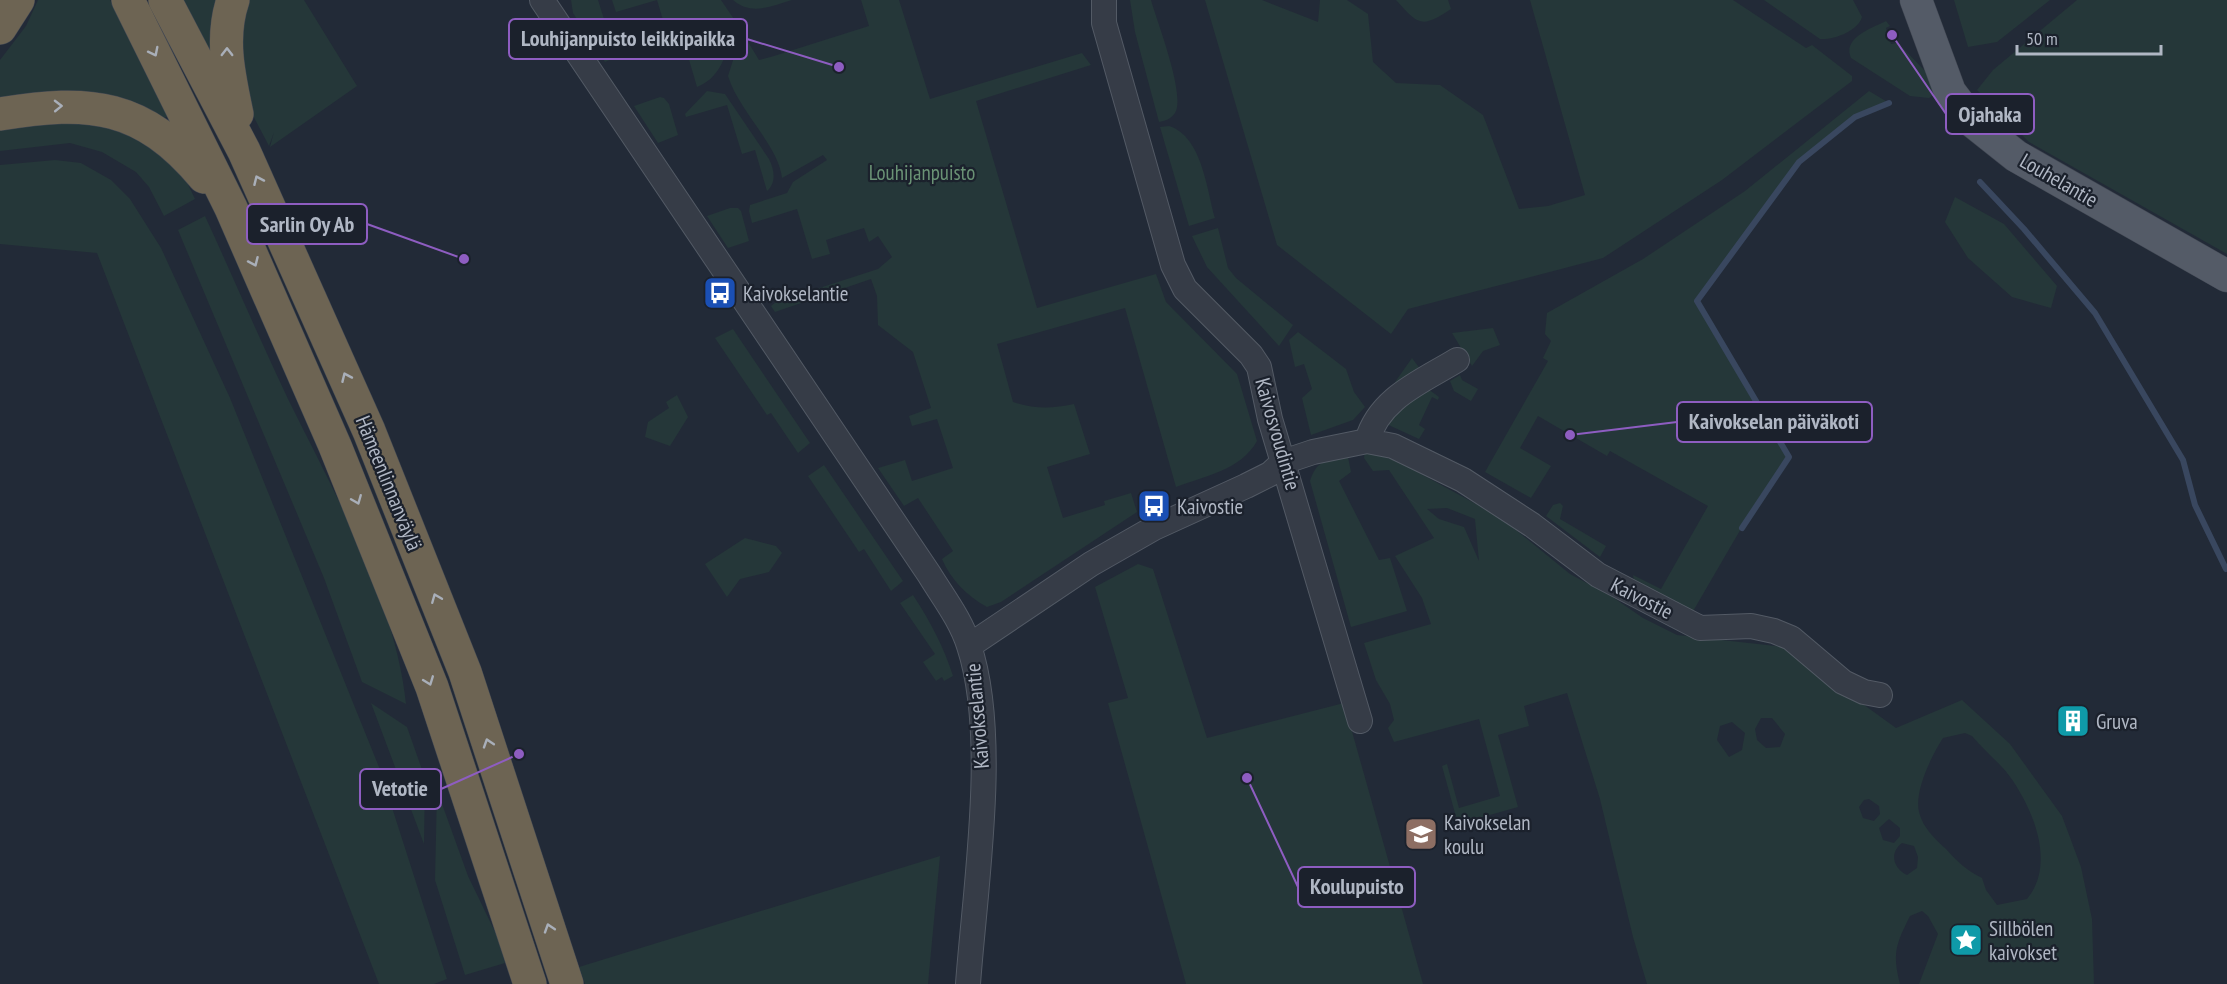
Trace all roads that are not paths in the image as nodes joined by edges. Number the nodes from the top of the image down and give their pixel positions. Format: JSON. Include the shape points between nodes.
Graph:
{"nodes":[{"id":1,"x":18,"y":0,"type":"edge"},
{"id":2,"x":128,"y":0,"type":"edge"},
{"id":3,"x":165,"y":0,"type":"edge"},
{"id":4,"x":233,"y":0,"type":"edge"},
{"id":5,"x":542,"y":0,"type":"edge"},
{"id":6,"x":1104,"y":0,"type":"edge"},
{"id":7,"x":1919,"y":3,"type":"edge"},
{"id":8,"x":0,"y":28,"type":"edge"},
{"id":9,"x":0,"y":114,"type":"edge"},
{"id":10,"x":244,"y":151,"type":"junction"},
{"id":11,"x":231,"y":208,"type":"junction"},
{"id":12,"x":2227,"y":276,"type":"edge"},
{"id":13,"x":1457,"y":360,"type":"dead end"},
{"id":14,"x":1366,"y":441,"type":"junction"},
{"id":15,"x":1283,"y":462,"type":"junction"},
{"id":16,"x":969,"y":646,"type":"junction"},
{"id":17,"x":1880,"y":694,"type":"dead end"},
{"id":18,"x":1360,"y":721,"type":"dead end"},
{"id":19,"x":530,"y":984,"type":"edge"},
{"id":20,"x":567,"y":984,"type":"edge"},
{"id":21,"x":968,"y":984,"type":"edge"}],
"edges":[{"from":1,"to":8,"type":"highway"},
{"from":2,"to":11,"type":"highway","name":"Hämeenlinnanväylä","one_way":true},
{"from":3,"to":10,"type":"highway","name":"Hämeenlinnanväylä"},
{"from":10,"to":4,"type":"highway","one_way":true,"via":[[227,62]]},
{"from":5,"to":16,"type":"street","name":"Kaivokselantie","via":[[929,574],[962,627]]},
{"from":6,"to":15,"type":"street","name":"Kaivosvoudintie","via":[[1104,23],[1173,265],[1185,289],[1251,355],[1259,368]]},
{"from":7,"to":12,"type":"main road","name":"Louhelantie","via":[[1950,92],[1972,121],[2016,156]]},
{"from":9,"to":11,"type":"highway","one_way":true,"via":[[79,106],[129,117],[172,142]]},
{"from":20,"to":10,"type":"highway","name":"Hämeenlinnanväylä","one_way":true,"via":[[465,672],[350,387]]},
{"from":11,"to":19,"type":"highway","name":"Hämeenlinnanväylä","one_way":true,"via":[[335,446],[432,687]]},
{"from":13,"to":14,"type":"street","via":[[1392,399],[1371,424]]},
{"from":14,"to":15,"type":"street","name":"Kaivostie"},
{"from":14,"to":17,"type":"street","name":"Kaivostie","via":[[1393,446],[1463,480],[1598,575],[1700,628],[1751,626],[1774,631],[1791,638],[1843,682],[1864,692]]},
{"from":15,"to":16,"type":"street","name":"Kaivostie","via":[[1270,474],[1130,540]]},
{"from":15,"to":18,"type":"street","name":"Kaivosvoudintie"},
{"from":16,"to":21,"type":"street","name":"Kaivokselantie","via":[[982,731],[982,788]]}]}
